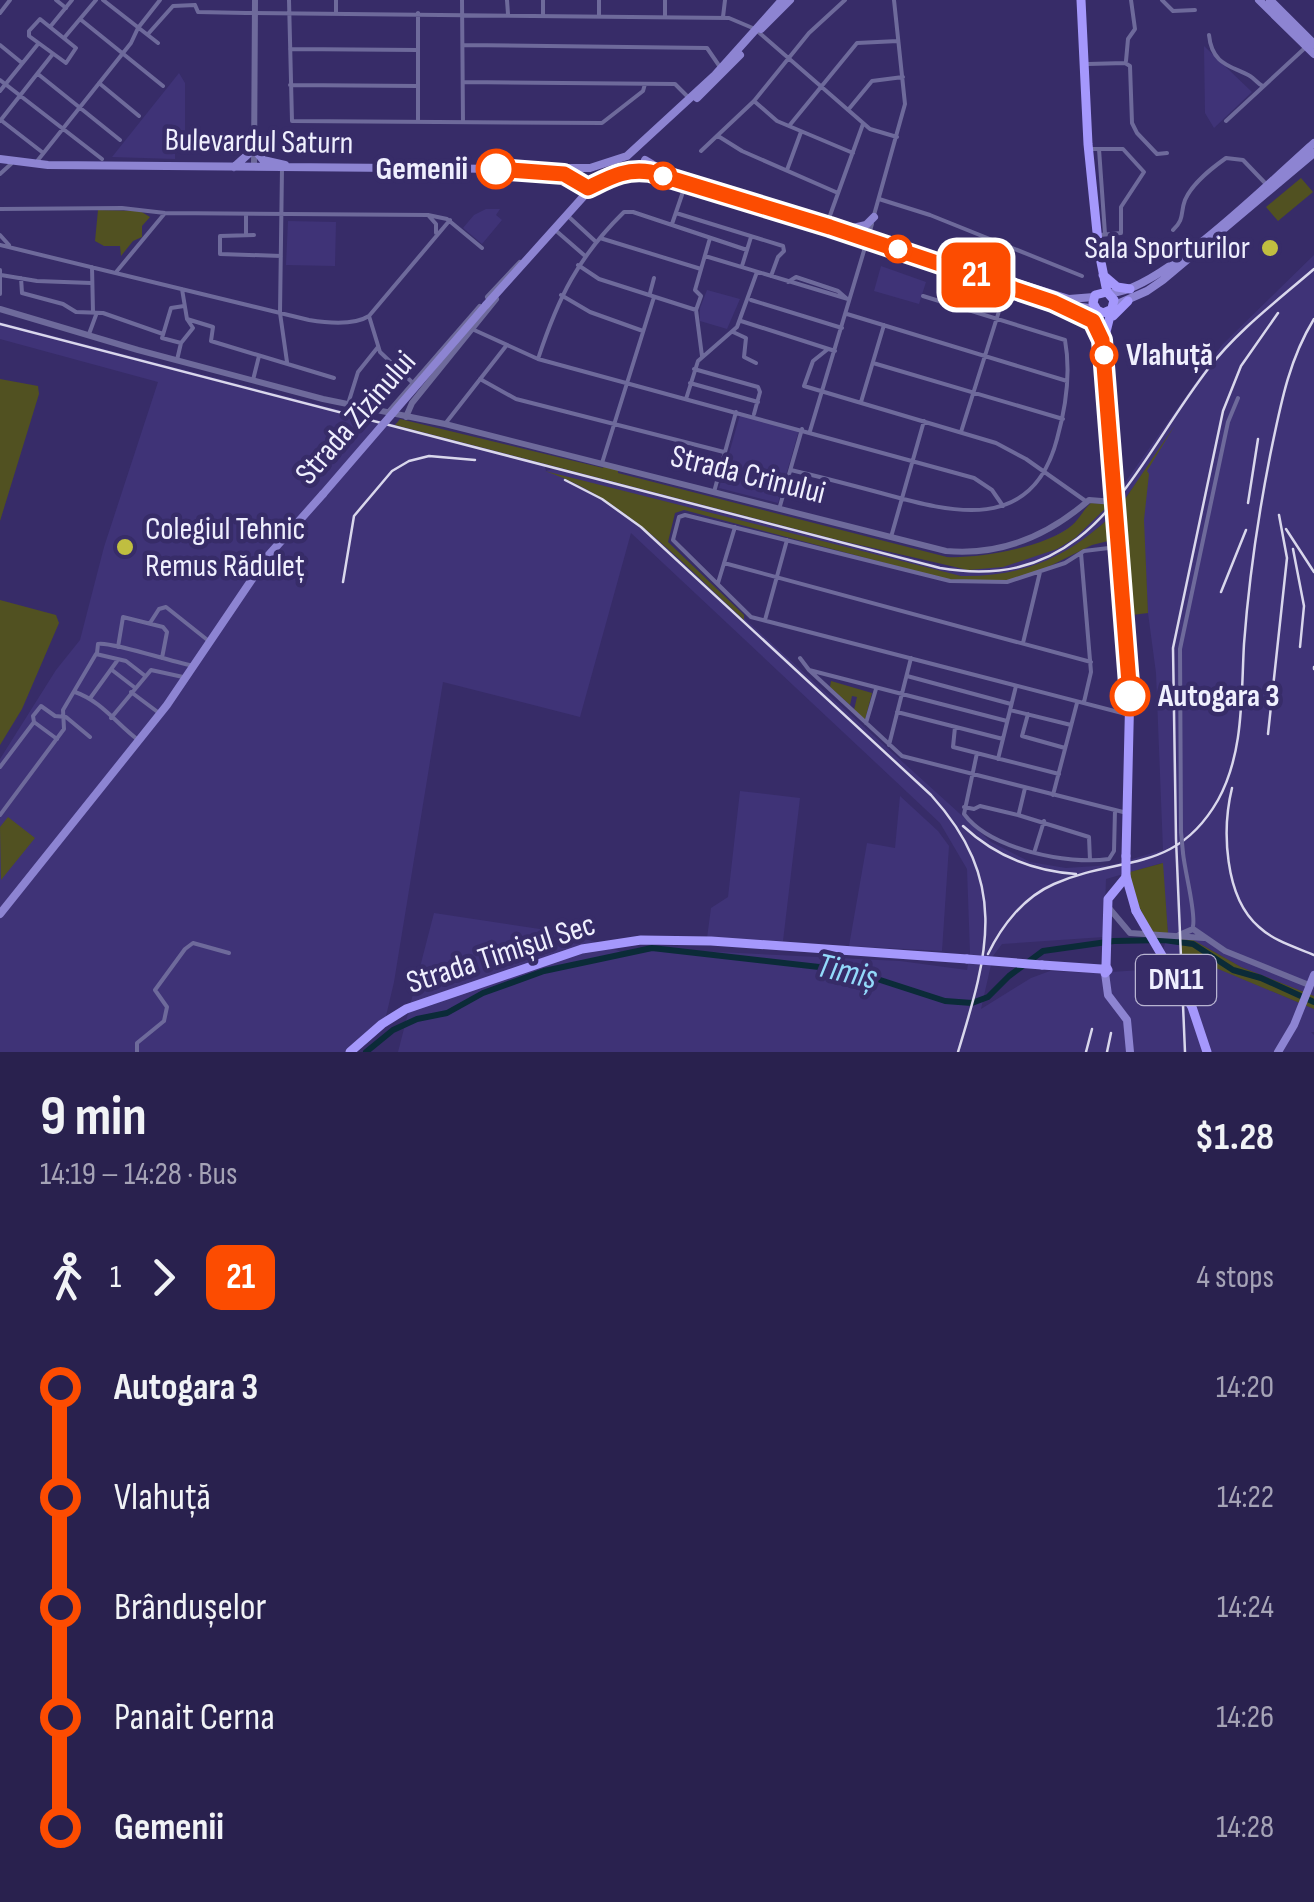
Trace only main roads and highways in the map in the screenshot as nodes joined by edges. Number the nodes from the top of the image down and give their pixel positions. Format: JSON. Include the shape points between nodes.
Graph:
{"nodes":[{"id":1,"x":782,"y":0,"type":"edge"},
{"id":2,"x":790,"y":0,"type":"edge"},
{"id":3,"x":1081,"y":0,"type":"edge"},
{"id":4,"x":1259,"y":0,"type":"edge"},
{"id":5,"x":1270,"y":0,"type":"edge"},
{"id":6,"x":756,"y":30,"type":"junction"},
{"id":7,"x":1311,"y":44,"type":"edge"},
{"id":8,"x":1314,"y":54,"type":"edge"},
{"id":9,"x":1314,"y":143,"type":"edge"},
{"id":10,"x":1314,"y":152,"type":"edge"},
{"id":11,"x":629,"y":154,"type":"junction"},
{"id":12,"x":644,"y":158,"type":"junction"},
{"id":13,"x":0,"y":159,"type":"edge"},
{"id":14,"x":234,"y":167,"type":"junction"},
{"id":15,"x":286,"y":168,"type":"junction"},
{"id":16,"x":588,"y":168,"type":"junction"},
{"id":17,"x":519,"y":169,"type":"junction"},
{"id":18,"x":635,"y":170,"type":"junction"},
{"id":19,"x":580,"y":183,"type":"junction"},
{"id":20,"x":593,"y":186,"type":"junction"},
{"id":21,"x":567,"y":211,"type":"junction"},
{"id":22,"x":874,"y":217,"type":"road end"},
{"id":23,"x":853,"y":228,"type":"junction"},
{"id":24,"x":869,"y":237,"type":"junction"},
{"id":25,"x":1098,"y":252,"type":"junction"},
{"id":26,"x":1103,"y":274,"type":"junction"},
{"id":27,"x":1130,"y":289,"type":"junction"},
{"id":28,"x":1108,"y":292,"type":"junction"},
{"id":29,"x":1094,"y":296,"type":"junction"},
{"id":30,"x":1128,"y":301,"type":"junction"},
{"id":31,"x":1053,"y":302,"type":"junction"},
{"id":32,"x":1112,"y":308,"type":"junction"},
{"id":33,"x":1097,"y":310,"type":"junction"},
{"id":34,"x":1104,"y":331,"type":"junction"},
{"id":35,"x":1119,"y":551,"type":"junction"},
{"id":36,"x":1126,"y":876,"type":"junction"},
{"id":37,"x":1131,"y":900,"type":"junction"},
{"id":38,"x":1109,"y":906,"type":"junction"},
{"id":39,"x":0,"y":914,"type":"edge"},
{"id":40,"x":1122,"y":925,"type":"road end"},
{"id":41,"x":1108,"y":934,"type":"junction"},
{"id":42,"x":1104,"y":969,"type":"junction"},
{"id":43,"x":1314,"y":975,"type":"edge"},
{"id":44,"x":350,"y":1052,"type":"edge"},
{"id":45,"x":1130,"y":1052,"type":"edge"},
{"id":46,"x":1207,"y":1052,"type":"edge"},
{"id":47,"x":1278,"y":1052,"type":"edge"}],
"edges":[{"from":1,"to":6,"type":"main road"},
{"from":2,"to":6,"type":"main road"},
{"from":3,"to":25,"type":"main road"},
{"from":4,"to":7,"type":"main road"},
{"from":5,"to":7,"type":"main road"},
{"from":6,"to":11,"type":"main road"},
{"from":6,"to":12,"type":"main road","via":[[718,80],[647,143]]},
{"from":7,"to":8,"type":"main road"},
{"from":9,"to":27,"type":"main road","via":[[1178,260]]},
{"from":10,"to":30,"type":"main road","via":[[1163,280]]},
{"from":11,"to":12,"type":"main road"},
{"from":11,"to":16,"type":"main road","name":"Bulevardul Saturn"},
{"from":11,"to":18,"type":"main road","via":[[626,166]]},
{"from":12,"to":18,"type":"main road"},
{"from":12,"to":23,"type":"main road","via":[[663,170]]},
{"from":13,"to":14,"type":"main road","name":"Bulevardul Saturn"},
{"from":14,"to":15,"type":"main road","name":"Bulevardul Saturn"},
{"from":14,"to":15,"type":"main road","via":[[254,149]]},
{"from":15,"to":17,"type":"main road","name":"Bulevardul Saturn"},
{"from":16,"to":17,"type":"main road","name":"Bulevardul Saturn"},
{"from":16,"to":19,"type":"main road","name":"Strada Zizinului","via":[[580,171]]},
{"from":16,"to":20,"type":"main road","via":[[598,176]]},
{"from":17,"to":19,"type":"main road","name":"Bulevardul Saturn","via":[[564,174]]},
{"from":18,"to":20,"type":"main road"},
{"from":18,"to":24,"type":"main road"},
{"from":19,"to":20,"type":"main road","name":"Bulevardul Saturn"},
{"from":19,"to":21,"type":"main road","name":"Strada Zizinului"},
{"from":20,"to":21,"type":"main road","name":"Strada Zizinului"},
{"from":21,"to":39,"type":"main road","name":"Strada Zizinului","bridge":true,"via":[[268,557],[160,714]]},
{"from":22,"to":23,"type":"main road"},
{"from":23,"to":24,"type":"main road"},
{"from":24,"to":29,"type":"main road","via":[[1070,300]]},
{"from":24,"to":31,"type":"main road"},
{"from":25,"to":26,"type":"main road"},
{"from":25,"to":29,"type":"main road"},
{"from":26,"to":27,"type":"main road"},
{"from":26,"to":28,"type":"main road"},
{"from":27,"to":28,"type":"main road"},
{"from":28,"to":29,"type":"main road"},
{"from":28,"to":32,"type":"main road"},
{"from":29,"to":33,"type":"main road"},
{"from":30,"to":32,"type":"main road"},
{"from":30,"to":34,"type":"main road"},
{"from":31,"to":33,"type":"main road"},
{"from":31,"to":34,"type":"main road"},
{"from":32,"to":33,"type":"main road"},
{"from":32,"to":34,"type":"main road","number":"DN11"},
{"from":33,"to":34,"type":"main road","number":"DN11"},
{"from":34,"to":35,"type":"main road","number":"DN11"},
{"from":34,"to":35,"type":"main road","number":"DN11"},
{"from":35,"to":36,"type":"main road","number":"DN11","bridge":true,"via":[[1130,686]]},
{"from":36,"to":37,"type":"main road","number":"DN11"},
{"from":36,"to":38,"type":"main road"},
{"from":37,"to":38,"type":"main road","via":[[1119,894]]},
{"from":37,"to":46,"type":"main road","number":"DN11","bridge":true,"via":[[1197,1016]]},
{"from":38,"to":41,"type":"main road"},
{"from":40,"to":41,"type":"main road","via":[[1114,922]]},
{"from":41,"to":42,"type":"main road"},
{"from":42,"to":44,"type":"main road","name":"Strada Timișul Sec","bridge":true,"via":[[633,940],[582,948],[406,1008]]},
{"from":42,"to":45,"type":"main road","via":[[1109,997],[1127,1020]]},
{"from":43,"to":47,"type":"main road"}]}
